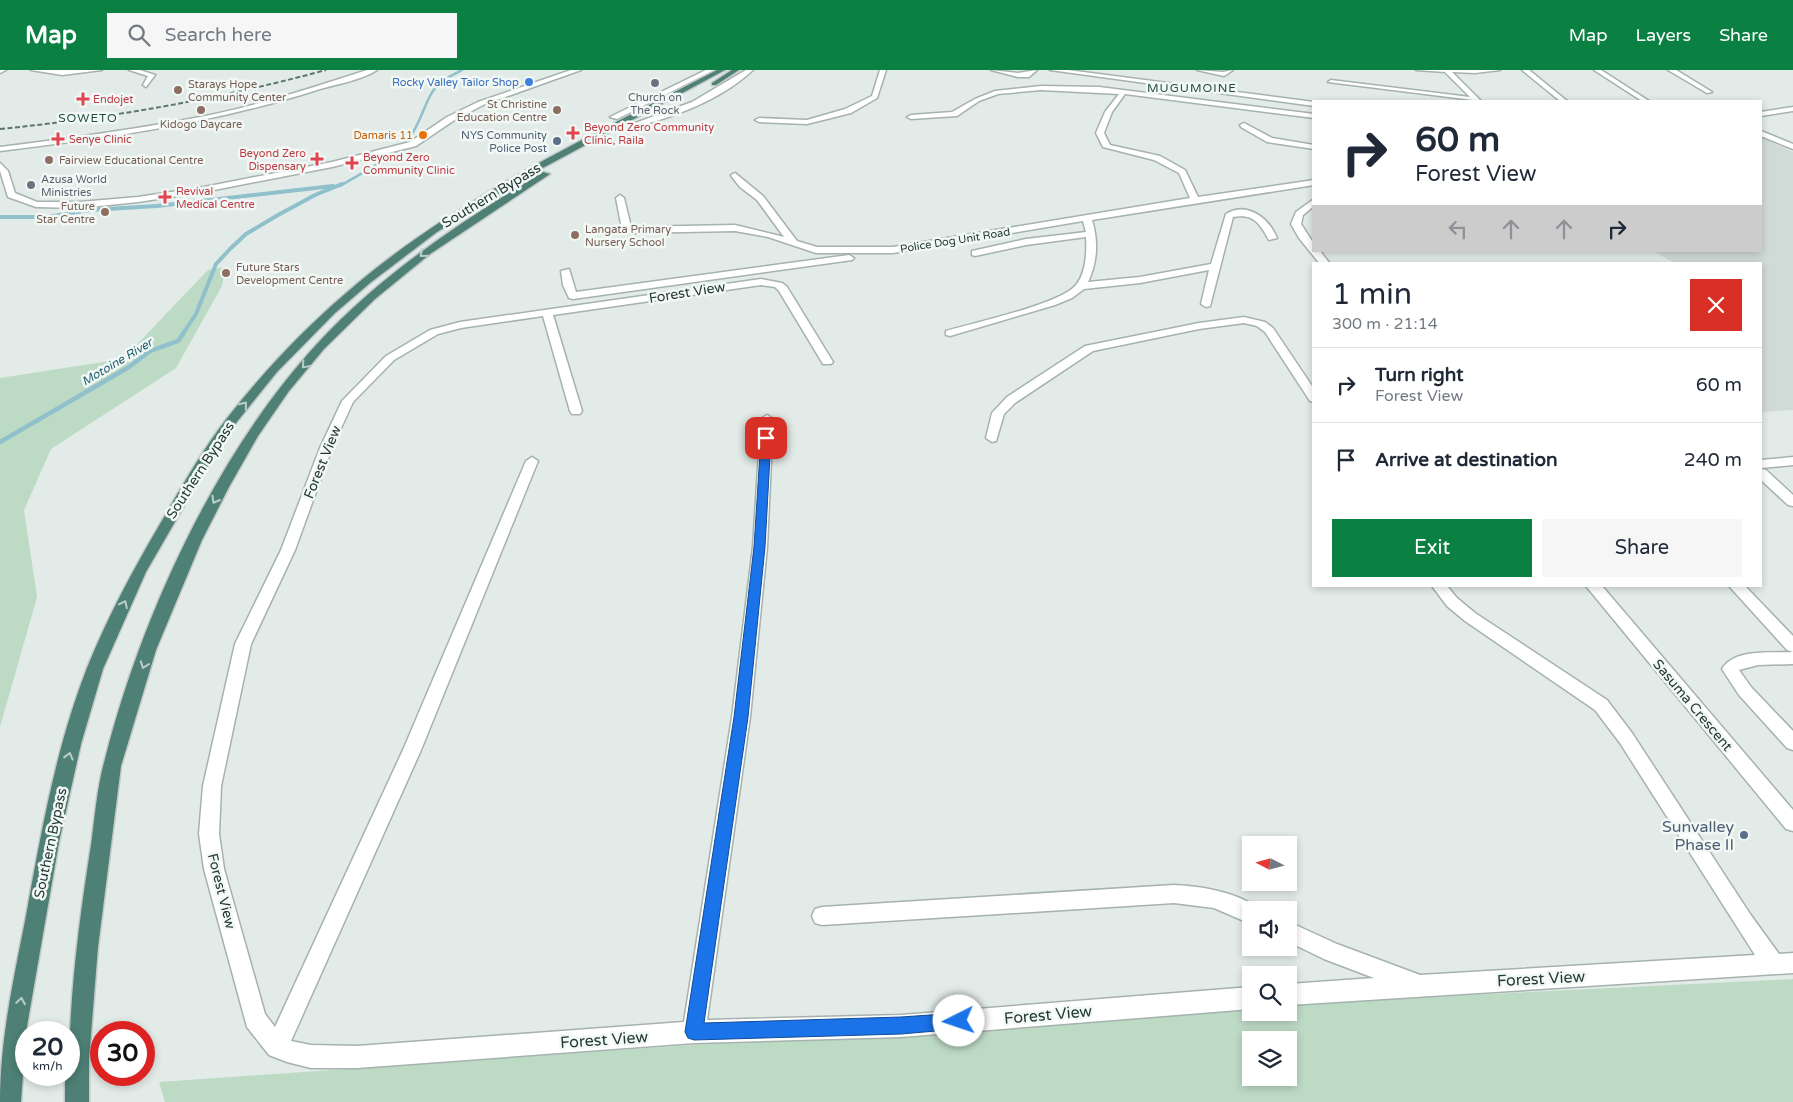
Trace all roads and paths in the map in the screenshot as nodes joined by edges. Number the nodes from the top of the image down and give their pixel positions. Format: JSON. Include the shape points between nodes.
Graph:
{"nodes":[{"id":1,"x":34,"y":70,"type":"edge"},
{"id":2,"x":99,"y":70,"type":"edge"},
{"id":3,"x":132,"y":70,"type":"edge"},
{"id":4,"x":374,"y":70,"type":"edge"},
{"id":5,"x":578,"y":70,"type":"edge"},
{"id":6,"x":711,"y":70,"type":"edge"},
{"id":7,"x":722,"y":70,"type":"edge"},
{"id":8,"x":736,"y":70,"type":"edge"},
{"id":9,"x":750,"y":70,"type":"edge"},
{"id":10,"x":883,"y":70,"type":"edge"},
{"id":11,"x":994,"y":70,"type":"edge"},
{"id":12,"x":1034,"y":70,"type":"edge"},
{"id":13,"x":1054,"y":70,"type":"edge"},
{"id":14,"x":1114,"y":70,"type":"edge"},
{"id":15,"x":1200,"y":70,"type":"edge"},
{"id":16,"x":1230,"y":70,"type":"edge"},
{"id":17,"x":1419,"y":70,"type":"edge"},
{"id":18,"x":1474,"y":70,"type":"edge"},
{"id":19,"x":1497,"y":70,"type":"edge"},
{"id":20,"x":1525,"y":70,"type":"edge"},
{"id":21,"x":1597,"y":70,"type":"edge"},
{"id":22,"x":1671,"y":70,"type":"edge"},
{"id":23,"x":1448,"y":72,"type":"junction"},
{"id":24,"x":1106,"y":77,"type":"junction"},
{"id":25,"x":1332,"y":82,"type":"dead end"},
{"id":26,"x":146,"y":85,"type":"dead end"},
{"id":27,"x":1709,"y":92,"type":"dead end"},
{"id":28,"x":1123,"y":93,"type":"junction"},
{"id":29,"x":1470,"y":100,"type":"edge"},
{"id":30,"x":1477,"y":100,"type":"edge"},
{"id":31,"x":1563,"y":100,"type":"edge"},
{"id":32,"x":1644,"y":100,"type":"edge"},
{"id":33,"x":1312,"y":104,"type":"edge"},
{"id":34,"x":1793,"y":109,"type":"edge"},
{"id":35,"x":1762,"y":114,"type":"edge"},
{"id":36,"x":1312,"y":116,"type":"edge"},
{"id":37,"x":614,"y":117,"type":"dead end"},
{"id":38,"x":911,"y":117,"type":"dead end"},
{"id":39,"x":759,"y":120,"type":"dead end"},
{"id":40,"x":634,"y":125,"type":"junction"},
{"id":41,"x":1244,"y":125,"type":"dead end"},
{"id":42,"x":1762,"y":133,"type":"edge"},
{"id":43,"x":1793,"y":141,"type":"edge"},
{"id":44,"x":1782,"y":142,"type":"junction"},
{"id":45,"x":1312,"y":147,"type":"edge"},
{"id":46,"x":1793,"y":147,"type":"edge"},
{"id":47,"x":0,"y":149,"type":"edge"},
{"id":48,"x":0,"y":165,"type":"edge"},
{"id":49,"x":736,"y":175,"type":"dead end"},
{"id":50,"x":1312,"y":182,"type":"edge"},
{"id":51,"x":620,"y":198,"type":"dead end"},
{"id":52,"x":1195,"y":200,"type":"junction"},
{"id":53,"x":1312,"y":203,"type":"edge"},
{"id":54,"x":1087,"y":219,"type":"junction"},
{"id":55,"x":1092,"y":234,"type":"junction"},
{"id":56,"x":1272,"y":238,"type":"dead end"},
{"id":57,"x":794,"y":243,"type":"junction"},
{"id":58,"x":1312,"y":248,"type":"edge"},
{"id":59,"x":893,"y":250,"type":"junction"},
{"id":60,"x":1316,"y":252,"type":"edge"},
{"id":61,"x":975,"y":253,"type":"dead end"},
{"id":62,"x":1323,"y":262,"type":"edge"},
{"id":63,"x":1215,"y":266,"type":"junction"},
{"id":64,"x":566,"y":271,"type":"dead end"},
{"id":65,"x":1081,"y":286,"type":"junction"},
{"id":66,"x":1206,"y":304,"type":"dead end"},
{"id":67,"x":547,"y":314,"type":"junction"},
{"id":68,"x":950,"y":333,"type":"dead end"},
{"id":69,"x":827,"y":362,"type":"dead end"},
{"id":70,"x":1312,"y":395,"type":"edge"},
{"id":71,"x":576,"y":411,"type":"dead end"},
{"id":72,"x":767,"y":419,"type":"dead end"},
{"id":73,"x":992,"y":438,"type":"dead end"},
{"id":74,"x":532,"y":461,"type":"dead end"},
{"id":75,"x":1793,"y":461,"type":"edge"},
{"id":76,"x":1762,"y":464,"type":"edge"},
{"id":77,"x":1762,"y":474,"type":"edge"},
{"id":78,"x":1793,"y":502,"type":"edge"},
{"id":79,"x":1439,"y":587,"type":"edge"},
{"id":80,"x":1595,"y":587,"type":"edge"},
{"id":81,"x":1737,"y":587,"type":"edge"},
{"id":82,"x":1793,"y":646,"type":"edge"},
{"id":83,"x":1793,"y":658,"type":"edge"},
{"id":84,"x":1793,"y":743,"type":"edge"},
{"id":85,"x":1793,"y":823,"type":"edge"},
{"id":86,"x":1242,"y":910,"type":"edge"},
{"id":87,"x":822,"y":916,"type":"dead end"},
{"id":88,"x":1297,"y":936,"type":"edge"},
{"id":89,"x":1784,"y":964,"type":"edge"},
{"id":90,"x":1418,"y":985,"type":"junction"},
{"id":91,"x":1297,"y":994,"type":"edge"},
{"id":92,"x":1242,"y":999,"type":"edge"},
{"id":93,"x":694,"y":1032,"type":"junction"},
{"id":94,"x":277,"y":1047,"type":"junction"},
{"id":95,"x":9,"y":1102,"type":"edge"},
{"id":96,"x":77,"y":1102,"type":"edge"}],
"edges":[{"from":1,"to":2,"type":"street","via":[[54,73]]},
{"from":3,"to":26,"type":"street","via":[[152,75]]},
{"from":4,"to":47,"type":"street","via":[[273,102],[196,120]]},
{"from":5,"to":48,"type":"street","via":[[486,102],[450,119],[415,144],[220,188],[77,205],[47,205],[14,199]]},
{"from":6,"to":37,"type":"street"},
{"from":95,"to":7,"type":"highway","name":"Southern Bypass","one_way":true,"via":[[19,1012],[36,909],[59,797],[83,706],[111,630],[139,572],[195,475],[232,420],[273,370],[331,311],[427,235],[523,175]]},
{"from":8,"to":40,"type":"highway","name":"Southern Bypass"},
{"from":9,"to":40,"type":"street","via":[[708,98],[665,118]]},
{"from":10,"to":39,"type":"street","via":[[872,100],[848,111],[807,122]]},
{"from":11,"to":12,"type":"street","via":[[1022,76]]},
{"from":13,"to":24,"type":"street"},
{"from":14,"to":24,"type":"street"},
{"from":15,"to":16,"type":"street","via":[[1224,74]]},
{"from":17,"to":23,"type":"street"},
{"from":18,"to":19,"type":"street"},
{"from":18,"to":23,"type":"street"},
{"from":20,"to":31,"type":"street"},
{"from":21,"to":32,"type":"street"},
{"from":22,"to":27,"type":"street"},
{"from":23,"to":30,"type":"street"},
{"from":24,"to":33,"type":"street"},
{"from":25,"to":29,"type":"street"},
{"from":28,"to":36,"type":"street"},
{"from":28,"to":38,"type":"street","via":[[1082,88],[1024,88],[988,95],[954,114]]},
{"from":28,"to":52,"type":"street","via":[[1100,133],[1107,147],[1158,158],[1182,172]]},
{"from":34,"to":35,"type":"street"},
{"from":40,"to":96,"type":"highway","name":"Southern Bypass","one_way":true,"via":[[492,205],[393,278],[320,347],[294,377],[210,510],[184,562],[143,667],[114,760],[89,922]]},
{"from":41,"to":45,"type":"street","via":[[1270,140]]},
{"from":42,"to":44,"type":"street"},
{"from":43,"to":44,"type":"street"},
{"from":44,"to":46,"type":"street"},
{"from":49,"to":57,"type":"street","via":[[760,198]]},
{"from":50,"to":52,"type":"street","name":"Police Dog Unit Road"},
{"from":51,"to":57,"type":"street","name":"Police Dog Unit Road","via":[[628,229],[631,230],[735,228]]},
{"from":52,"to":54,"type":"street","name":"Police Dog Unit Road"},
{"from":53,"to":58,"type":"street","via":[[1301,209],[1295,218],[1296,228]]},
{"from":54,"to":55,"type":"street"},
{"from":54,"to":59,"type":"street","name":"Police Dog Unit Road"},
{"from":55,"to":61,"type":"street","via":[[1026,242]]},
{"from":55,"to":65,"type":"street","via":[[1091,254]]},
{"from":56,"to":63,"type":"street","via":[[1265,221],[1259,217],[1229,216]]},
{"from":57,"to":59,"type":"street","name":"Police Dog Unit Road","via":[[826,251]]},
{"from":59,"to":64,"type":"street","via":[[794,267],[573,296]]},
{"from":60,"to":62,"type":"street"},
{"from":63,"to":65,"type":"street","via":[[1140,280]]},
{"from":63,"to":66,"type":"street"},
{"from":65,"to":68,"type":"street","via":[[1051,303]]},
{"from":67,"to":69,"type":"street","name":"Forest View","via":[[750,282],[769,283],[783,290]]},
{"from":67,"to":71,"type":"street"},
{"from":67,"to":94,"type":"street","name":"Forest View","via":[[460,325],[434,332],[390,358],[356,390],[326,448],[288,550],[243,644],[212,786],[209,834],[214,869],[254,1019]]},
{"from":70,"to":73,"type":"street","via":[[1269,330],[1261,324],[1244,320],[1208,324],[1089,348],[1011,400],[998,413]]},
{"from":72,"to":93,"type":"street","via":[[760,547],[741,717]]},
{"from":74,"to":94,"type":"street","via":[[412,750]]},
{"from":75,"to":76,"type":"street"},
{"from":77,"to":78,"type":"street"},
{"from":79,"to":89,"type":"street","via":[[1470,617],[1601,705],[1631,746],[1743,921]]},
{"from":80,"to":85,"type":"street","name":"Sasuma Crescent"},
{"from":81,"to":82,"type":"street"},
{"from":83,"to":84,"type":"street","via":[[1742,661],[1730,669]]},
{"from":86,"to":87,"type":"street","via":[[1224,901],[1193,894],[1174,894]]},
{"from":88,"to":90,"type":"street"},
{"from":89,"to":90,"type":"street","name":"Forest View"},
{"from":90,"to":91,"type":"street","name":"Forest View"},
{"from":92,"to":93,"type":"street","name":"Forest View","via":[[901,1026]]},
{"from":93,"to":94,"type":"street","name":"Forest View","via":[[357,1057],[302,1057]]}]}
